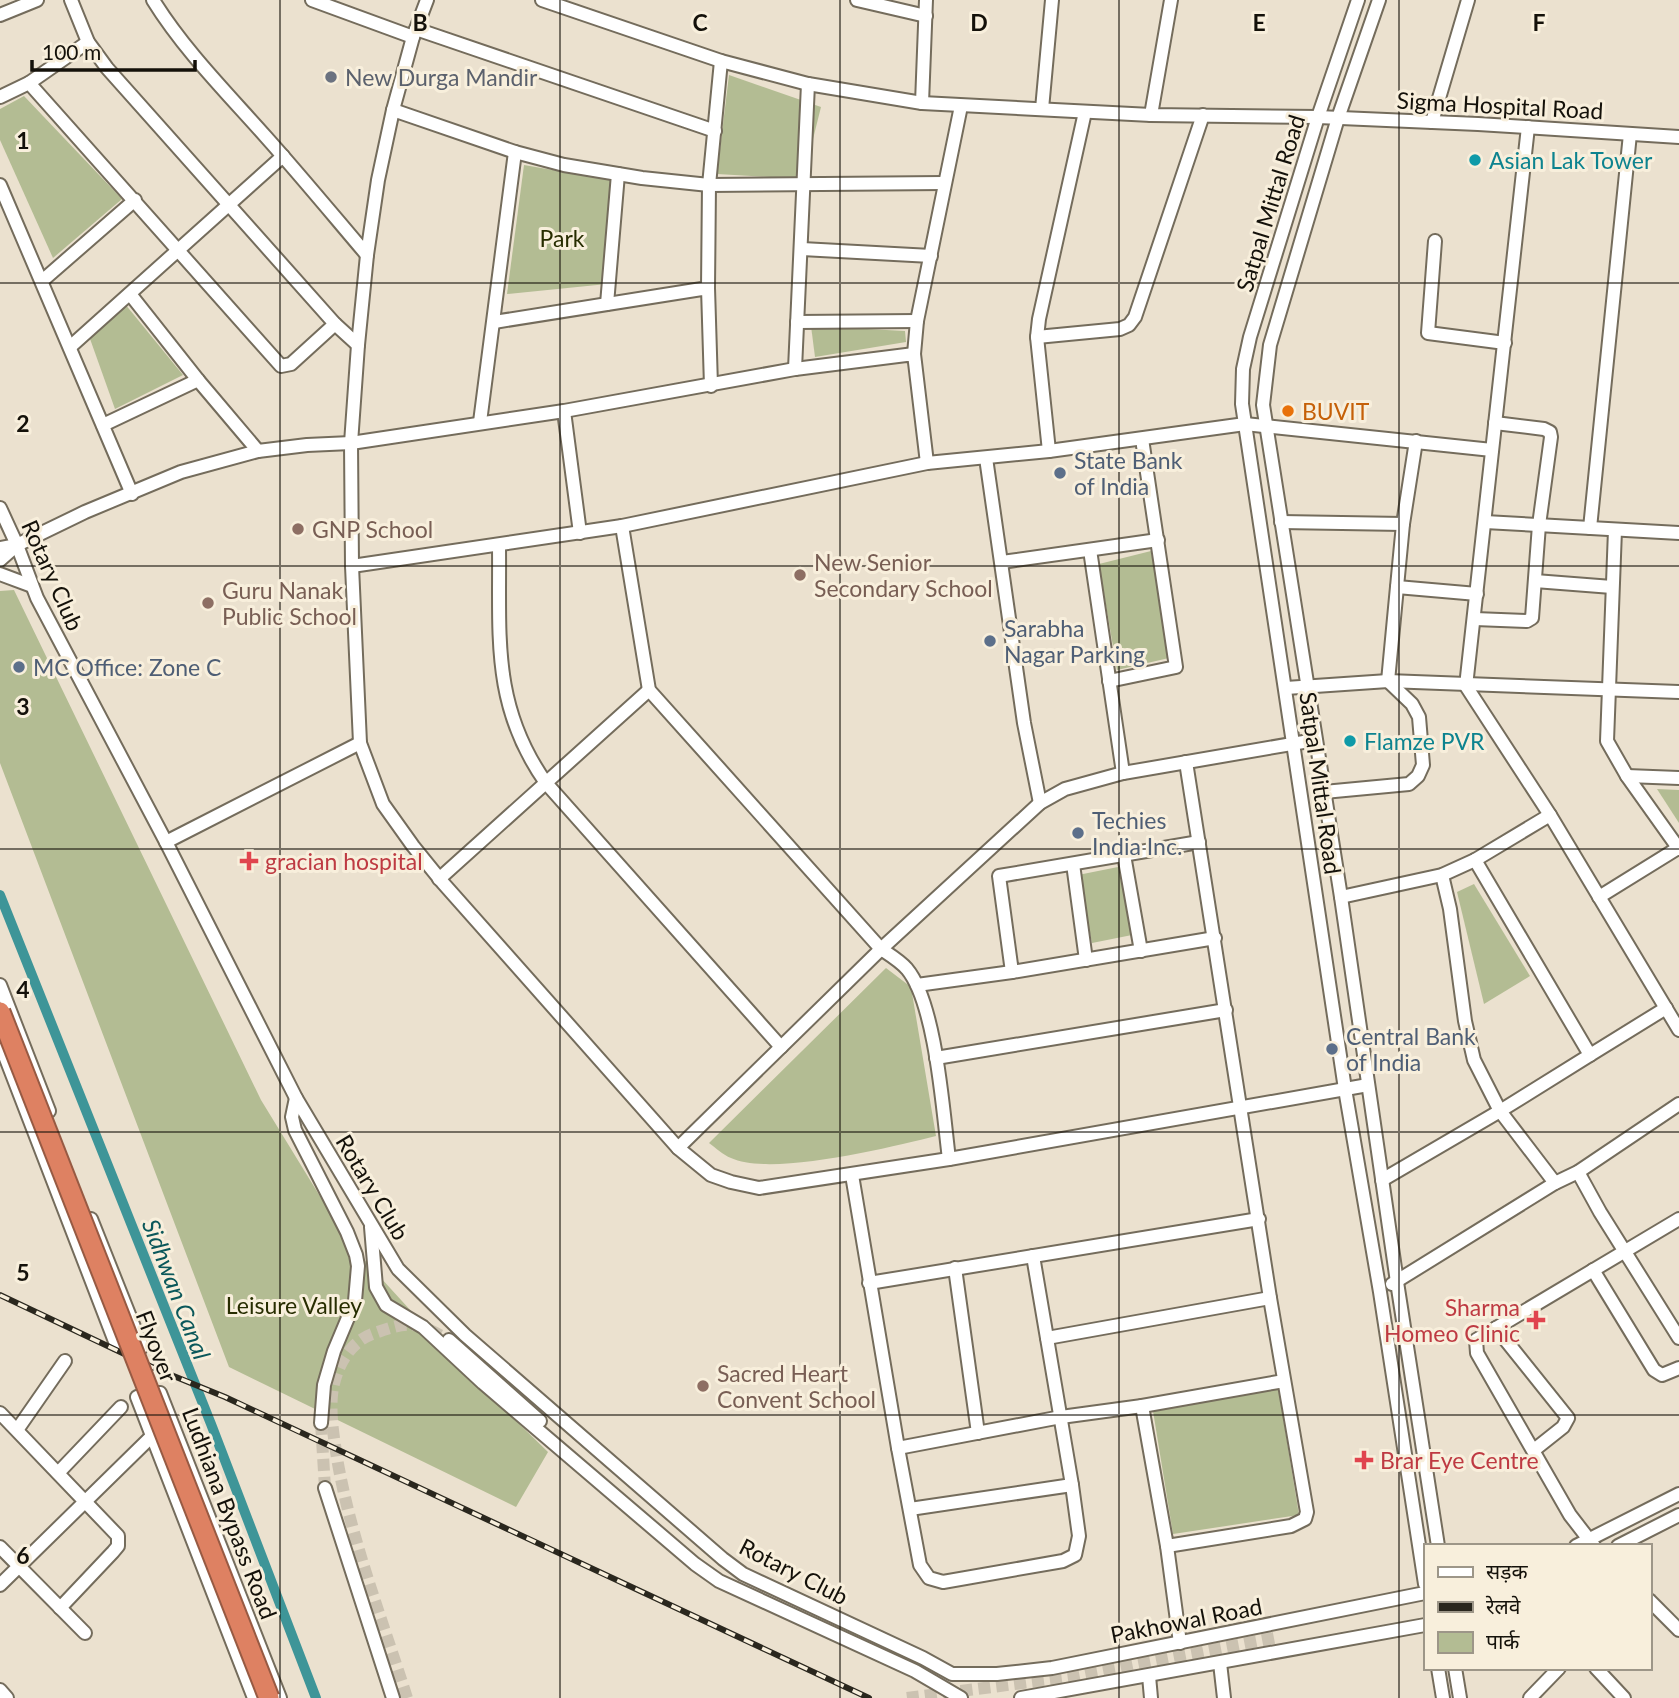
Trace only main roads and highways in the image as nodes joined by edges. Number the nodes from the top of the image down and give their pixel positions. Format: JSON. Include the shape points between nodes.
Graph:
{"nodes":[{"id":1,"x":0,"y":1012,"type":"edge"},
{"id":2,"x":270,"y":1698,"type":"edge"}],
"edges":[{"from":1,"to":2,"type":"highway","name":"Flyover","bridge":true}]}
